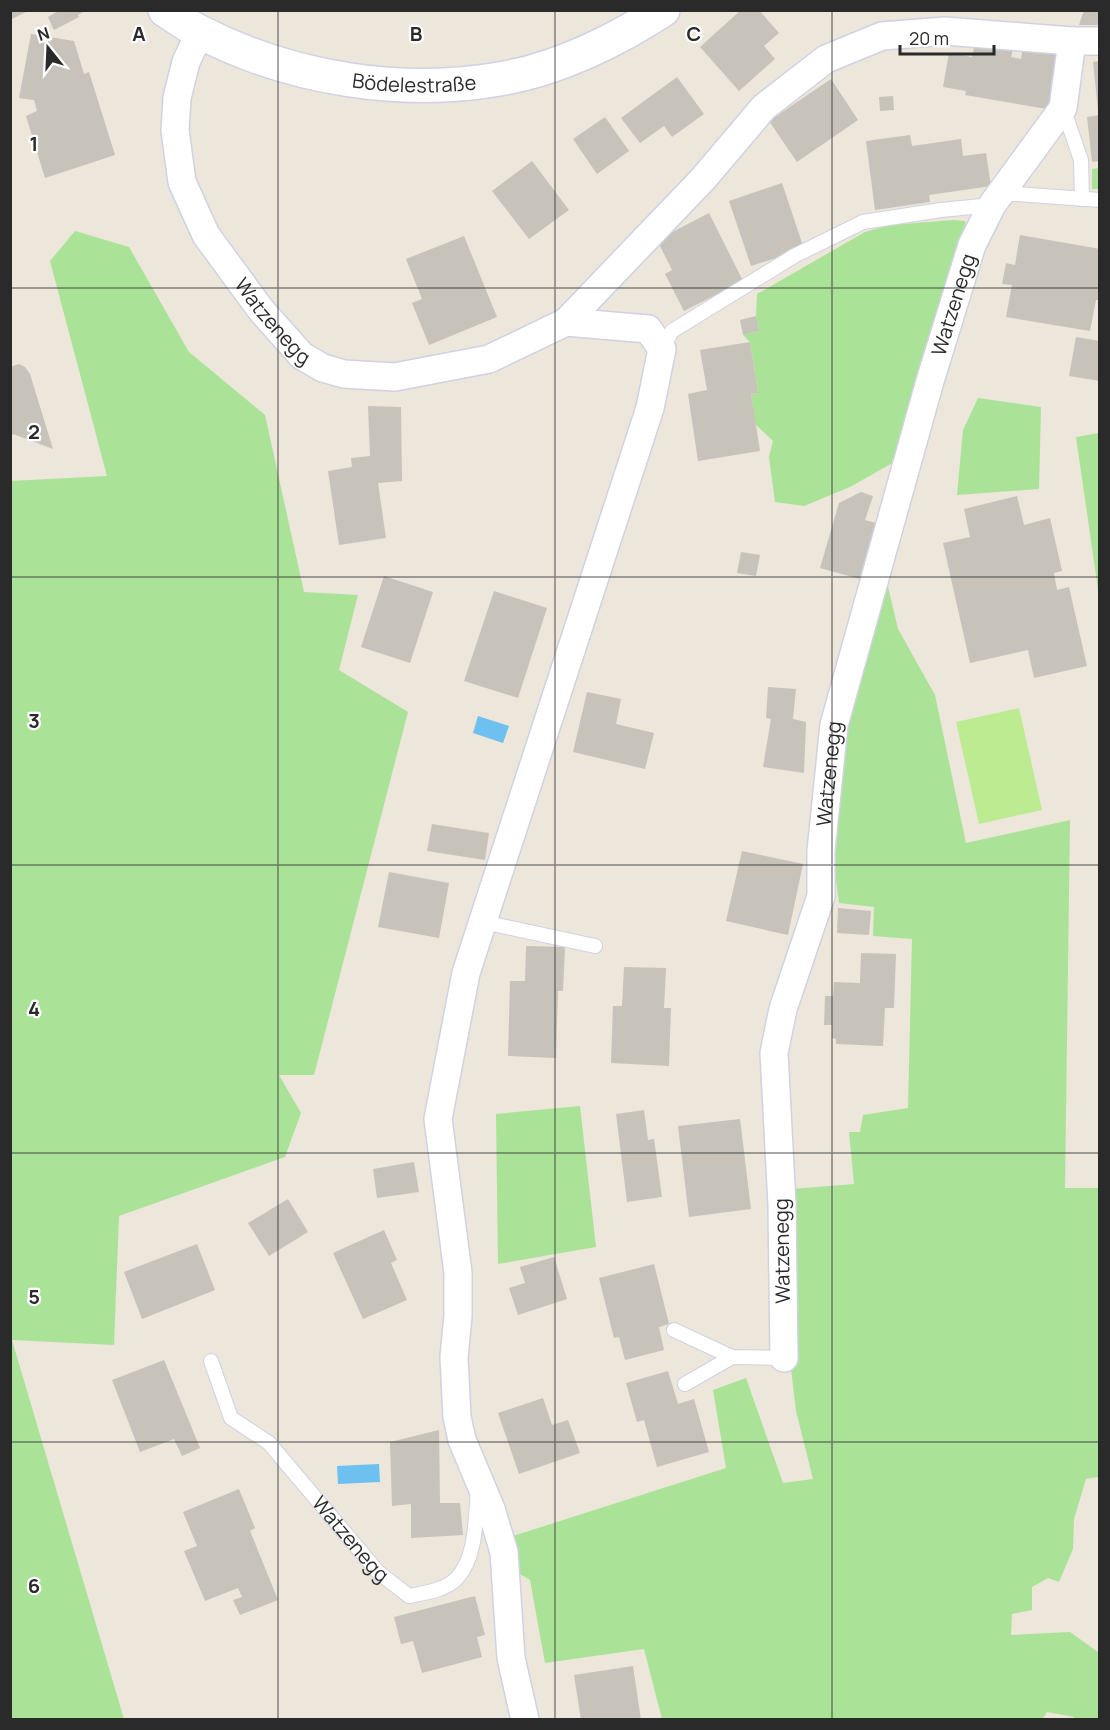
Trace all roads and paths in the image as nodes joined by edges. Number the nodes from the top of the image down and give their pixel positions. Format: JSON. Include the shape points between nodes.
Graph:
{"nodes":[{"id":1,"x":165,"y":10,"type":"edge"},
{"id":2,"x":663,"y":10,"type":"edge"},
{"id":3,"x":200,"y":32,"type":"junction"},
{"id":4,"x":1072,"y":41,"type":"junction"},
{"id":5,"x":1100,"y":41,"type":"edge"},
{"id":6,"x":1063,"y":108,"type":"junction"},
{"id":7,"x":997,"y":199,"type":"junction"},
{"id":8,"x":1082,"y":199,"type":"junction"},
{"id":9,"x":1100,"y":200,"type":"edge"},
{"id":10,"x":566,"y":322,"type":"junction"},
{"id":11,"x":662,"y":350,"type":"junction"},
{"id":12,"x":483,"y":922,"type":"junction"},
{"id":13,"x":595,"y":946,"type":"dead end"},
{"id":14,"x":674,"y":1330,"type":"dead end"},
{"id":15,"x":732,"y":1358,"type":"junction"},
{"id":16,"x":784,"y":1358,"type":"joint"},
{"id":17,"x":211,"y":1361,"type":"dead end"},
{"id":18,"x":685,"y":1384,"type":"dead end"},
{"id":19,"x":479,"y":1484,"type":"junction"},
{"id":20,"x":525,"y":1719,"type":"edge"}],
"edges":[{"from":1,"to":3,"type":"main road","name":"Bödelestraße"},
{"from":2,"to":3,"type":"main road","name":"Bödelestraße","via":[[626,35],[565,61],[506,78],[440,86],[378,84],[315,74],[254,55]]},
{"from":3,"to":10,"type":"street","name":"Watzenegg","via":[[186,62],[177,98],[176,130],[183,183],[206,235],[261,310],[302,356],[344,374],[394,376],[489,359]]},
{"from":4,"to":5,"type":"street","name":"Watzenegg"},
{"from":4,"to":6,"type":"street","name":"Watzenegg"},
{"from":4,"to":10,"type":"street","name":"Watzenegg","via":[[945,31],[882,36],[826,59],[764,107],[703,179]]},
{"from":6,"to":7,"type":"street","name":"Watzenegg"},
{"from":6,"to":8,"type":"lane","via":[[1081,160]]},
{"from":7,"to":8,"type":"lane"},
{"from":7,"to":11,"type":"lane","name":"Watzenegg","via":[[863,222],[794,256],[672,331]]},
{"from":7,"to":16,"type":"street","name":"Watzenegg","via":[[972,245],[834,725],[820,896],[783,1009],[774,1053],[782,1205]]},
{"from":8,"to":9,"type":"lane"},
{"from":10,"to":11,"type":"street","via":[[648,329]]},
{"from":11,"to":12,"type":"street","name":"Watzenegg","via":[[650,408]]},
{"from":12,"to":13,"type":"lane"},
{"from":12,"to":19,"type":"street","name":"Watzenegg","via":[[466,973],[438,1119],[458,1273],[453,1357],[457,1417]]},
{"from":14,"to":15,"type":"lane"},
{"from":15,"to":16,"type":"lane"},
{"from":15,"to":18,"type":"lane"},
{"from":17,"to":19,"type":"lane","name":"Watzenegg","via":[[231,1419],[269,1443],[378,1572],[409,1596],[434,1591],[456,1578],[470,1557]]},
{"from":19,"to":20,"type":"street","name":"Watzenegg","via":[[504,1552],[511,1658]]}]}
